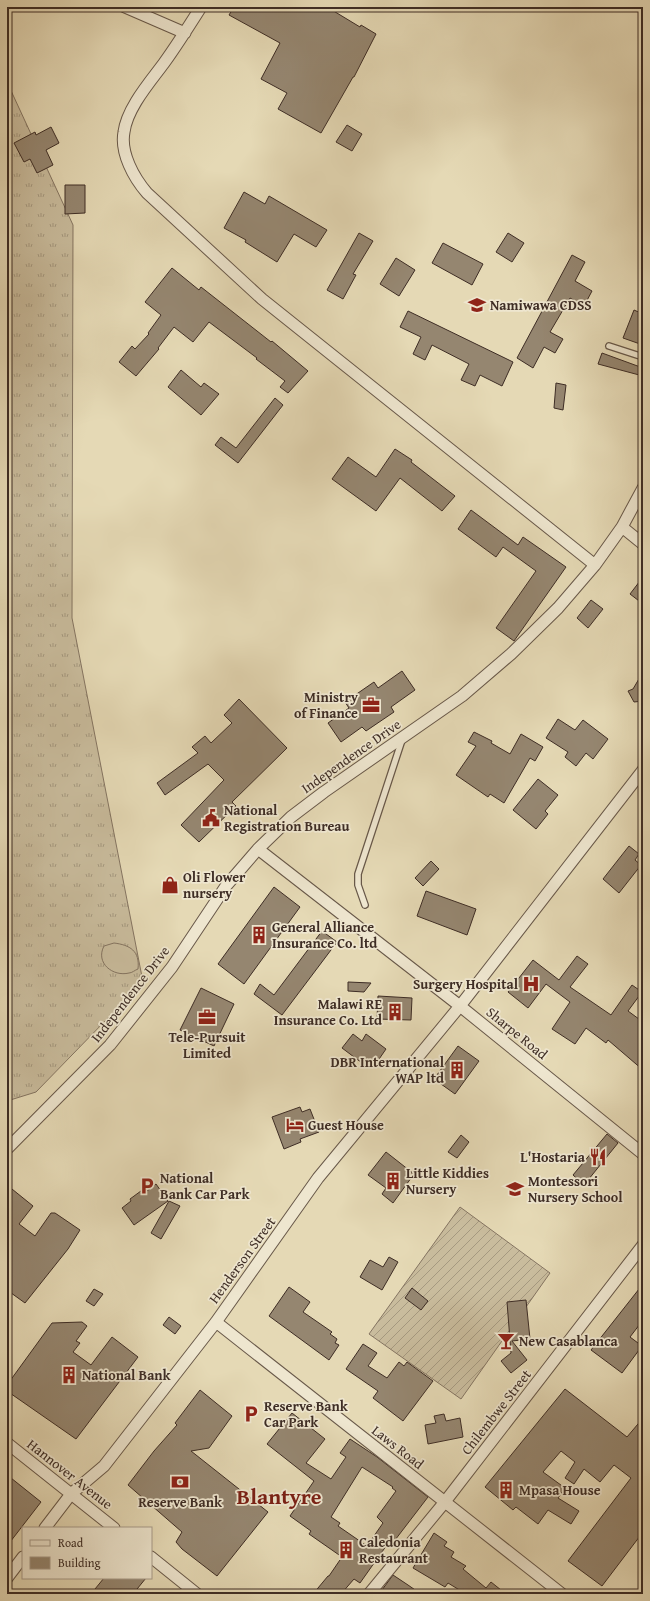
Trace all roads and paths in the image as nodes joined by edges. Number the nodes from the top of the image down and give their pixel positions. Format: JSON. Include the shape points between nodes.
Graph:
{"nodes":[{"id":1,"x":125,"y":7,"type":"edge"},
{"id":2,"x":201,"y":7,"type":"edge"},
{"id":3,"x":185,"y":33,"type":"junction"},
{"id":4,"x":609,"y":346,"type":"dead end"},
{"id":5,"x":643,"y":357,"type":"edge"},
{"id":6,"x":643,"y":488,"type":"edge"},
{"id":7,"x":622,"y":527,"type":"junction"},
{"id":8,"x":643,"y":544,"type":"edge"},
{"id":9,"x":595,"y":565,"type":"junction"},
{"id":10,"x":402,"y":738,"type":"junction"},
{"id":11,"x":643,"y":770,"type":"edge"},
{"id":12,"x":258,"y":849,"type":"junction"},
{"id":13,"x":365,"y":905,"type":"dead end"},
{"id":14,"x":460,"y":1006,"type":"junction"},
{"id":15,"x":7,"y":1149,"type":"edge"},
{"id":16,"x":643,"y":1154,"type":"edge"},
{"id":17,"x":643,"y":1245,"type":"edge"},
{"id":18,"x":216,"y":1322,"type":"junction"},
{"id":19,"x":7,"y":1443,"type":"edge"},
{"id":20,"x":71,"y":1494,"type":"junction"},
{"id":21,"x":444,"y":1503,"type":"junction"},
{"id":22,"x":46,"y":1527,"type":"edge"},
{"id":23,"x":113,"y":1527,"type":"edge"},
{"id":24,"x":22,"y":1558,"type":"edge"},
{"id":25,"x":152,"y":1558,"type":"edge"},
{"id":26,"x":7,"y":1578,"type":"edge"},
{"id":27,"x":197,"y":1594,"type":"edge"},
{"id":28,"x":369,"y":1594,"type":"edge"},
{"id":29,"x":562,"y":1594,"type":"edge"}],
"edges":[{"from":1,"to":3,"type":"street"},
{"from":2,"to":3,"type":"street"},
{"from":3,"to":9,"type":"street","via":[[140,96],[128,118],[124,132],[124,147],[137,181],[262,299]]},
{"from":4,"to":5,"type":"lane"},
{"from":6,"to":7,"type":"street","name":"Independence Drive"},
{"from":7,"to":8,"type":"street"},
{"from":7,"to":9,"type":"street","name":"Independence Drive"},
{"from":9,"to":10,"type":"street","name":"Independence Drive","via":[[558,608],[512,654],[462,696]]},
{"from":10,"to":12,"type":"street","name":"Independence Drive","via":[[291,817]]},
{"from":10,"to":13,"type":"lane","via":[[358,874],[358,885]]},
{"from":11,"to":14,"type":"street","name":"Henderson Street"},
{"from":12,"to":14,"type":"street","name":"Sharpe Road"},
{"from":12,"to":15,"type":"street","name":"Independence Drive","via":[[226,886],[172,967],[110,1045]]},
{"from":14,"to":16,"type":"street","name":"Sharpe Road"},
{"from":14,"to":18,"type":"street","name":"Henderson Street","via":[[318,1178]]},
{"from":17,"to":21,"type":"street","name":"Chilembwe Street"},
{"from":18,"to":20,"type":"street","name":"Henderson Street","via":[[104,1466]]},
{"from":18,"to":21,"type":"street","name":"Laws Road"},
{"from":19,"to":20,"type":"street","name":"Hannover Avenue"},
{"from":20,"to":22,"type":"street","name":"Henderson Street"},
{"from":20,"to":23,"type":"street","name":"Hannover Avenue"},
{"from":21,"to":28,"type":"street","name":"Chilembwe Street"},
{"from":21,"to":29,"type":"street","name":"Laws Road"},
{"from":24,"to":26,"type":"street"},
{"from":25,"to":27,"type":"street"}]}
